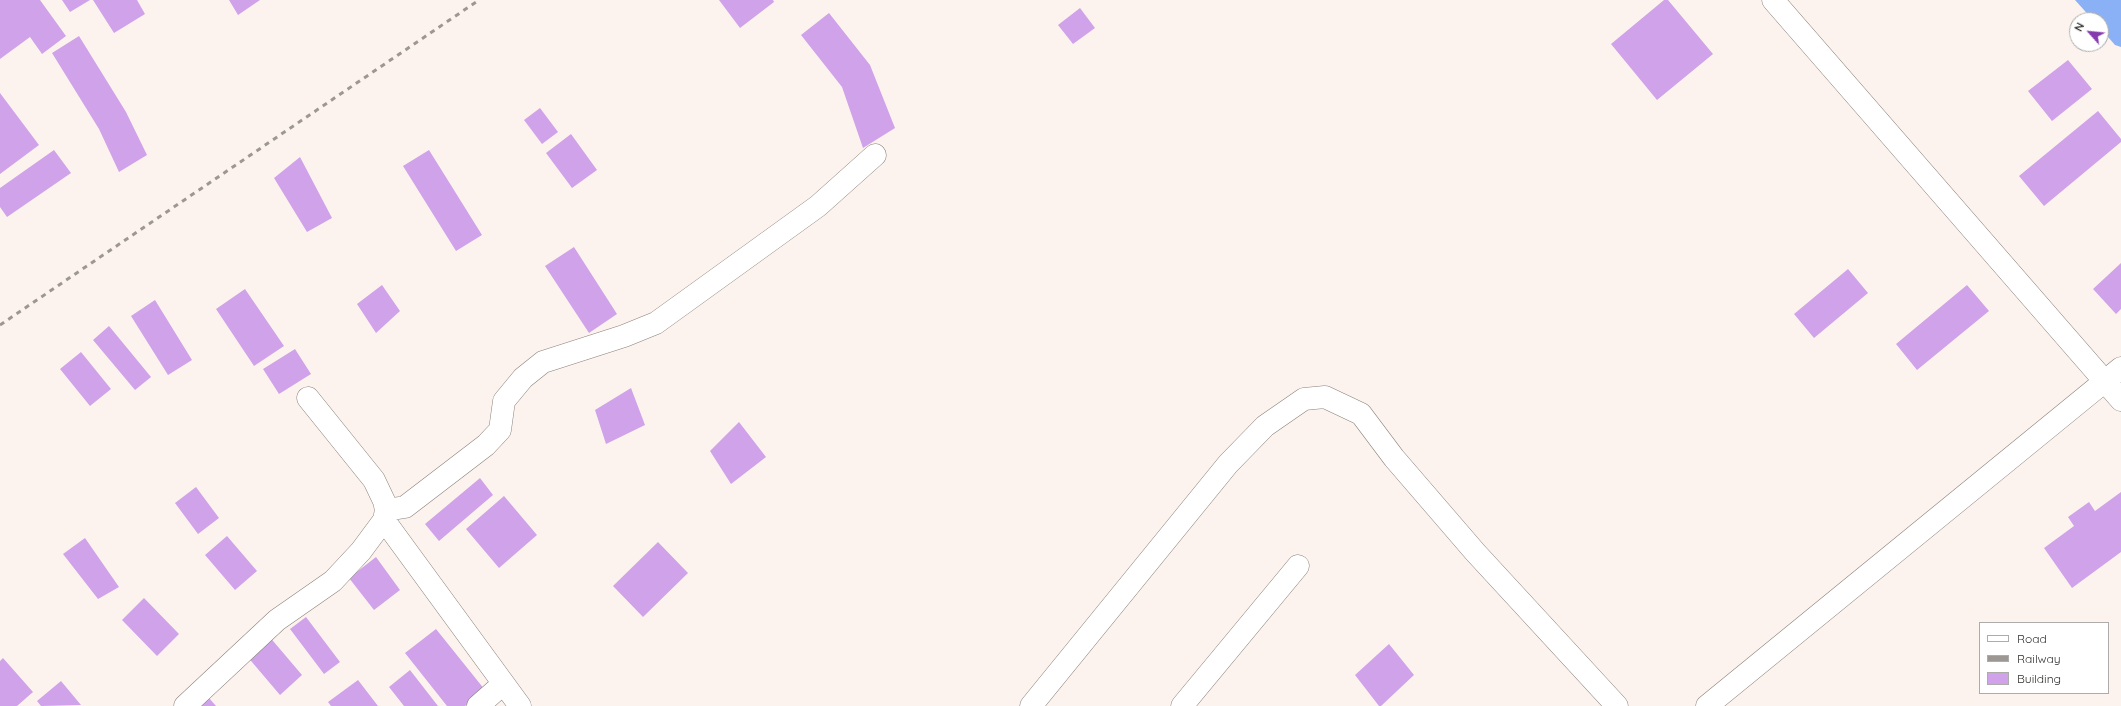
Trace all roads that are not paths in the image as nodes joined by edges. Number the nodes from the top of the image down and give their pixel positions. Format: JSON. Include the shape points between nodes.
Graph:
{"nodes":[{"id":1,"x":1773,"y":0,"type":"edge"},
{"id":2,"x":875,"y":155,"type":"dead end"},
{"id":3,"x":2114,"y":374,"type":"edge"},
{"id":4,"x":308,"y":398,"type":"dead end"},
{"id":5,"x":2121,"y":400,"type":"edge"},
{"id":6,"x":385,"y":515,"type":"junction"},
{"id":7,"x":1298,"y":566,"type":"dead end"},
{"id":8,"x":503,"y":684,"type":"junction"},
{"id":9,"x":185,"y":706,"type":"edge"},
{"id":10,"x":478,"y":706,"type":"edge"},
{"id":11,"x":520,"y":706,"type":"edge"},
{"id":12,"x":1032,"y":706,"type":"edge"},
{"id":13,"x":1182,"y":706,"type":"edge"},
{"id":14,"x":1617,"y":706,"type":"edge"},
{"id":15,"x":1707,"y":706,"type":"edge"}],
"edges":[{"from":1,"to":3,"type":"street"},
{"from":2,"to":6,"type":"street","via":[[818,206],[656,323],[543,362],[523,378],[504,402],[500,430],[486,445],[405,506]]},
{"from":3,"to":5,"type":"street"},
{"from":3,"to":15,"type":"street"},
{"from":4,"to":6,"type":"street","via":[[374,480],[384,501]]},
{"from":6,"to":8,"type":"street"},
{"from":6,"to":9,"type":"street","via":[[361,552],[333,581],[278,620]]},
{"from":7,"to":13,"type":"street"},
{"from":8,"to":10,"type":"street"},
{"from":8,"to":11,"type":"street"},
{"from":12,"to":14,"type":"street","via":[[1228,464],[1272,422],[1304,399],[1325,397],[1361,414],[1394,458],[1475,552]]}]}
